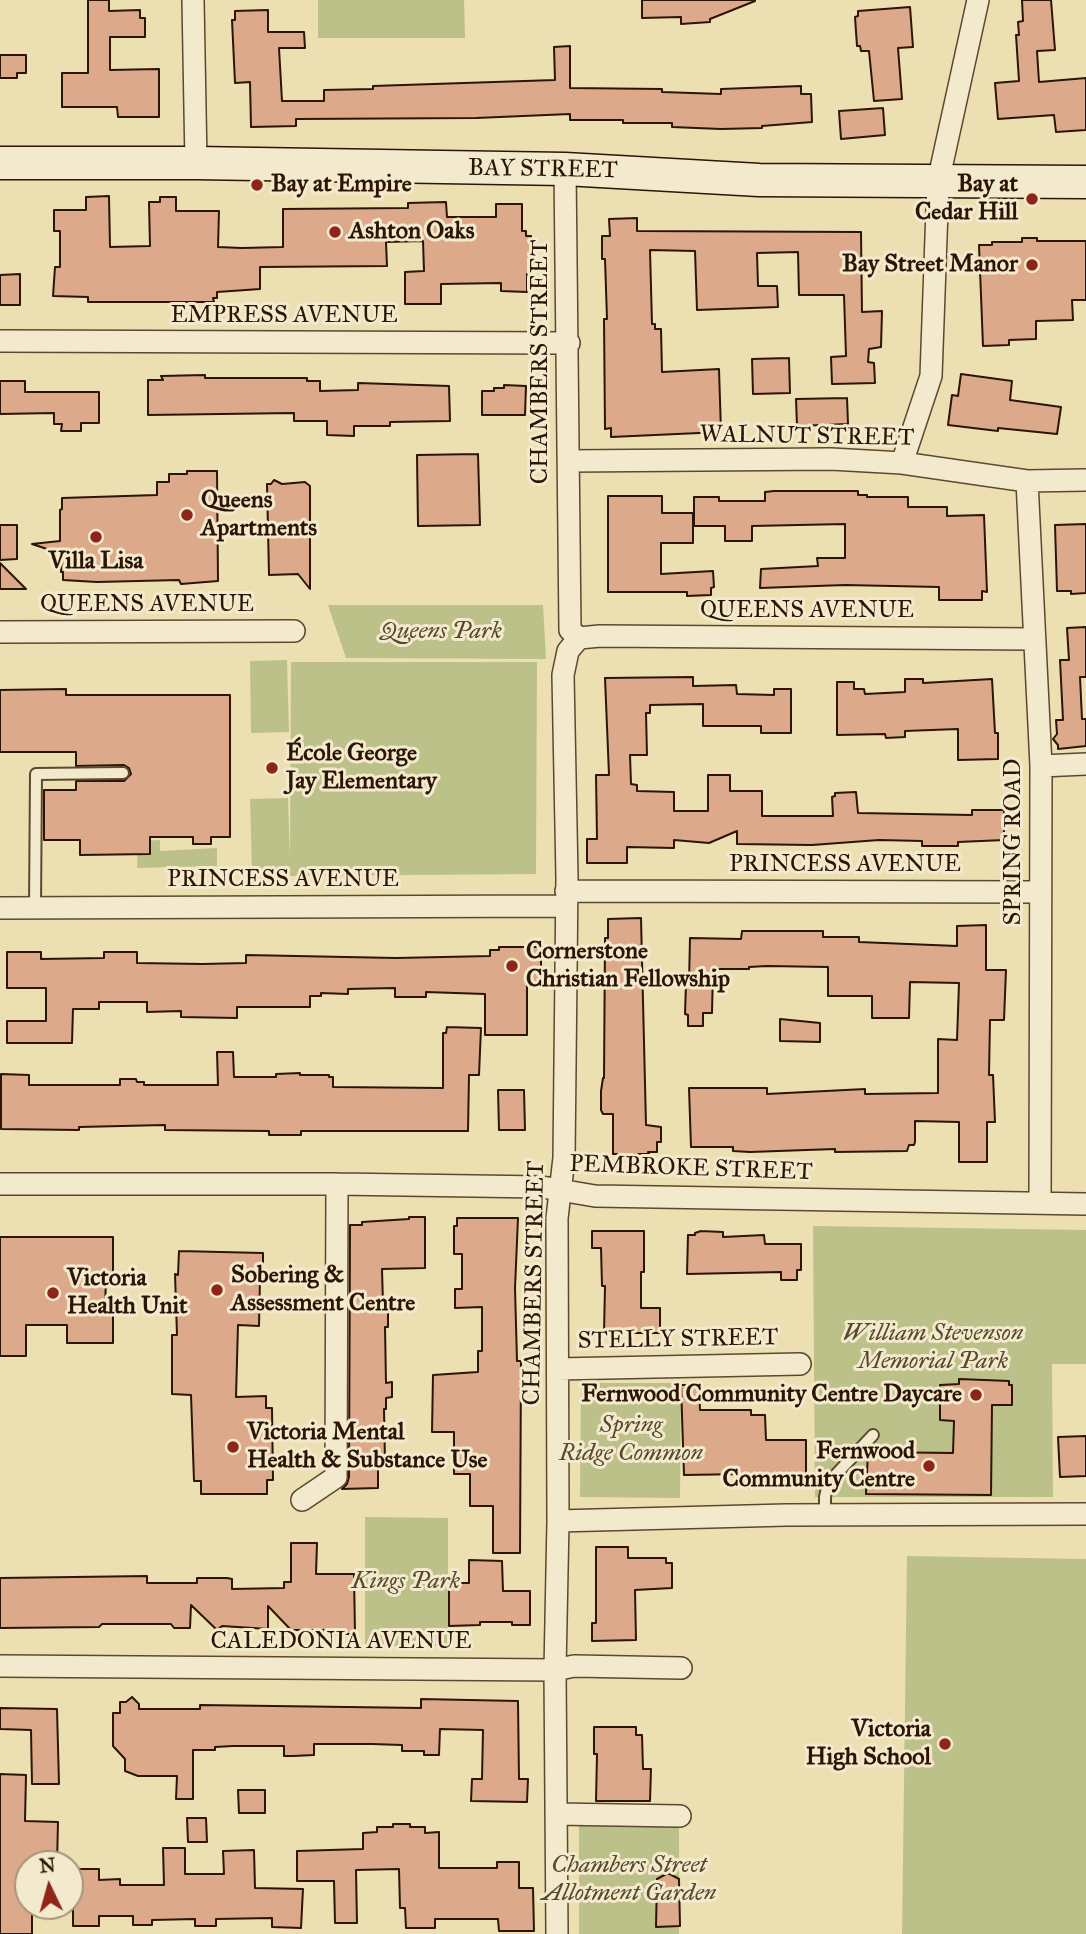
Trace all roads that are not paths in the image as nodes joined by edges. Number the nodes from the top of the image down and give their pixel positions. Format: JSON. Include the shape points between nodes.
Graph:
{"nodes":[{"id":1,"x":193,"y":0,"type":"edge"},
{"id":2,"x":978,"y":0,"type":"edge"},
{"id":3,"x":0,"y":163,"type":"edge"},
{"id":4,"x":195,"y":163,"type":"junction"},
{"id":5,"x":565,"y":169,"type":"junction"},
{"id":6,"x":937,"y":182,"type":"junction"},
{"id":7,"x":1086,"y":182,"type":"edge"},
{"id":8,"x":0,"y":341,"type":"edge"},
{"id":9,"x":569,"y":343,"type":"junction"},
{"id":10,"x":569,"y":461,"type":"junction"},
{"id":11,"x":902,"y":463,"type":"junction"},
{"id":12,"x":1086,"y":480,"type":"edge"},
{"id":13,"x":1027,"y":481,"type":"junction"},
{"id":14,"x":294,"y":631,"type":"dead end"},
{"id":15,"x":0,"y":632,"type":"edge"},
{"id":16,"x":579,"y":638,"type":"junction"},
{"id":17,"x":1034,"y":639,"type":"junction"},
{"id":18,"x":1086,"y":764,"type":"edge"},
{"id":19,"x":1041,"y":765,"type":"junction"},
{"id":20,"x":122,"y":774,"type":"dead end"},
{"id":21,"x":1040,"y":892,"type":"junction"},
{"id":22,"x":566,"y":898,"type":"junction"},
{"id":23,"x":0,"y":908,"type":"edge"},
{"id":24,"x":35,"y":908,"type":"junction"},
{"id":25,"x":0,"y":1184,"type":"edge"},
{"id":26,"x":337,"y":1184,"type":"junction"},
{"id":27,"x":561,"y":1191,"type":"junction"},
{"id":28,"x":1040,"y":1203,"type":"junction"},
{"id":29,"x":1086,"y":1204,"type":"edge"},
{"id":30,"x":800,"y":1364,"type":"dead end"},
{"id":31,"x":558,"y":1369,"type":"junction"},
{"id":32,"x":873,"y":1435,"type":"dead end"},
{"id":33,"x":302,"y":1500,"type":"dead end"},
{"id":34,"x":1086,"y":1514,"type":"edge"},
{"id":35,"x":825,"y":1515,"type":"junction"},
{"id":36,"x":558,"y":1521,"type":"junction"},
{"id":37,"x":0,"y":1666,"type":"edge"},
{"id":38,"x":681,"y":1668,"type":"dead end"},
{"id":39,"x":555,"y":1670,"type":"junction"},
{"id":40,"x":556,"y":1814,"type":"junction"},
{"id":41,"x":681,"y":1816,"type":"dead end"},
{"id":42,"x":557,"y":1934,"type":"edge"}],
"edges":[{"from":1,"to":4,"type":"street"},
{"from":2,"to":6,"type":"street"},
{"from":3,"to":4,"type":"main road","name":"BAY STREET"},
{"from":4,"to":5,"type":"main road","name":"BAY STREET"},
{"from":5,"to":6,"type":"main road","name":"BAY STREET","via":[[759,180]]},
{"from":5,"to":9,"type":"street","name":"CHAMBERS STREET"},
{"from":6,"to":7,"type":"main road","name":"BAY STREET"},
{"from":6,"to":11,"type":"street","via":[[931,376]]},
{"from":8,"to":9,"type":"street","name":"EMPRESS AVENUE"},
{"from":9,"to":10,"type":"street","name":"CHAMBERS STREET"},
{"from":10,"to":11,"type":"street","name":"WALNUT STREET","via":[[831,459]]},
{"from":10,"to":16,"type":"street","name":"CHAMBERS STREET","via":[[570,630]]},
{"from":11,"to":13,"type":"street","name":"WALNUT STREET"},
{"from":12,"to":13,"type":"street","name":"WALNUT STREET"},
{"from":13,"to":17,"type":"street","name":"SPRING ROAD"},
{"from":14,"to":15,"type":"street","name":"QUEENS AVENUE"},
{"from":16,"to":17,"type":"street","name":"QUEENS AVENUE"},
{"from":16,"to":22,"type":"street","name":"CHAMBERS STREET","via":[[568,651],[563,675]]},
{"from":17,"to":19,"type":"street","name":"SPRING ROAD"},
{"from":18,"to":19,"type":"street"},
{"from":19,"to":21,"type":"street","name":"SPRING ROAD"},
{"from":20,"to":24,"type":"lane","via":[[36,774]]},
{"from":21,"to":22,"type":"street","name":"PRINCESS AVENUE"},
{"from":21,"to":28,"type":"street","name":"SPRING ROAD"},
{"from":22,"to":24,"type":"street","name":"PRINCESS AVENUE"},
{"from":22,"to":27,"type":"street","name":"CHAMBERS STREET"},
{"from":23,"to":24,"type":"street","name":"PRINCESS AVENUE"},
{"from":25,"to":26,"type":"street","name":"PEMBROKE STREET"},
{"from":26,"to":27,"type":"street","name":"PEMBROKE STREET"},
{"from":26,"to":33,"type":"street","via":[[336,1477]]},
{"from":27,"to":28,"type":"street","name":"PEMBROKE STREET","via":[[609,1196]]},
{"from":27,"to":31,"type":"street","name":"CHAMBERS STREET","via":[[557,1218]]},
{"from":28,"to":29,"type":"street","name":"PEMBROKE STREET"},
{"from":30,"to":31,"type":"street","name":"STELLY STREET"},
{"from":31,"to":36,"type":"street","name":"CHAMBERS STREET"},
{"from":32,"to":35,"type":"lane","via":[[828,1483]]},
{"from":34,"to":35,"type":"street"},
{"from":35,"to":36,"type":"street"},
{"from":36,"to":39,"type":"street","name":"CHAMBERS STREET"},
{"from":37,"to":39,"type":"street","name":"CALEDONIA AVENUE"},
{"from":38,"to":39,"type":"street","name":"CALEDONIA AVENUE","via":[[574,1666]]},
{"from":39,"to":40,"type":"street","name":"CHAMBERS STREET"},
{"from":40,"to":41,"type":"street"},
{"from":40,"to":42,"type":"street","name":"CHAMBERS STREET"}]}
